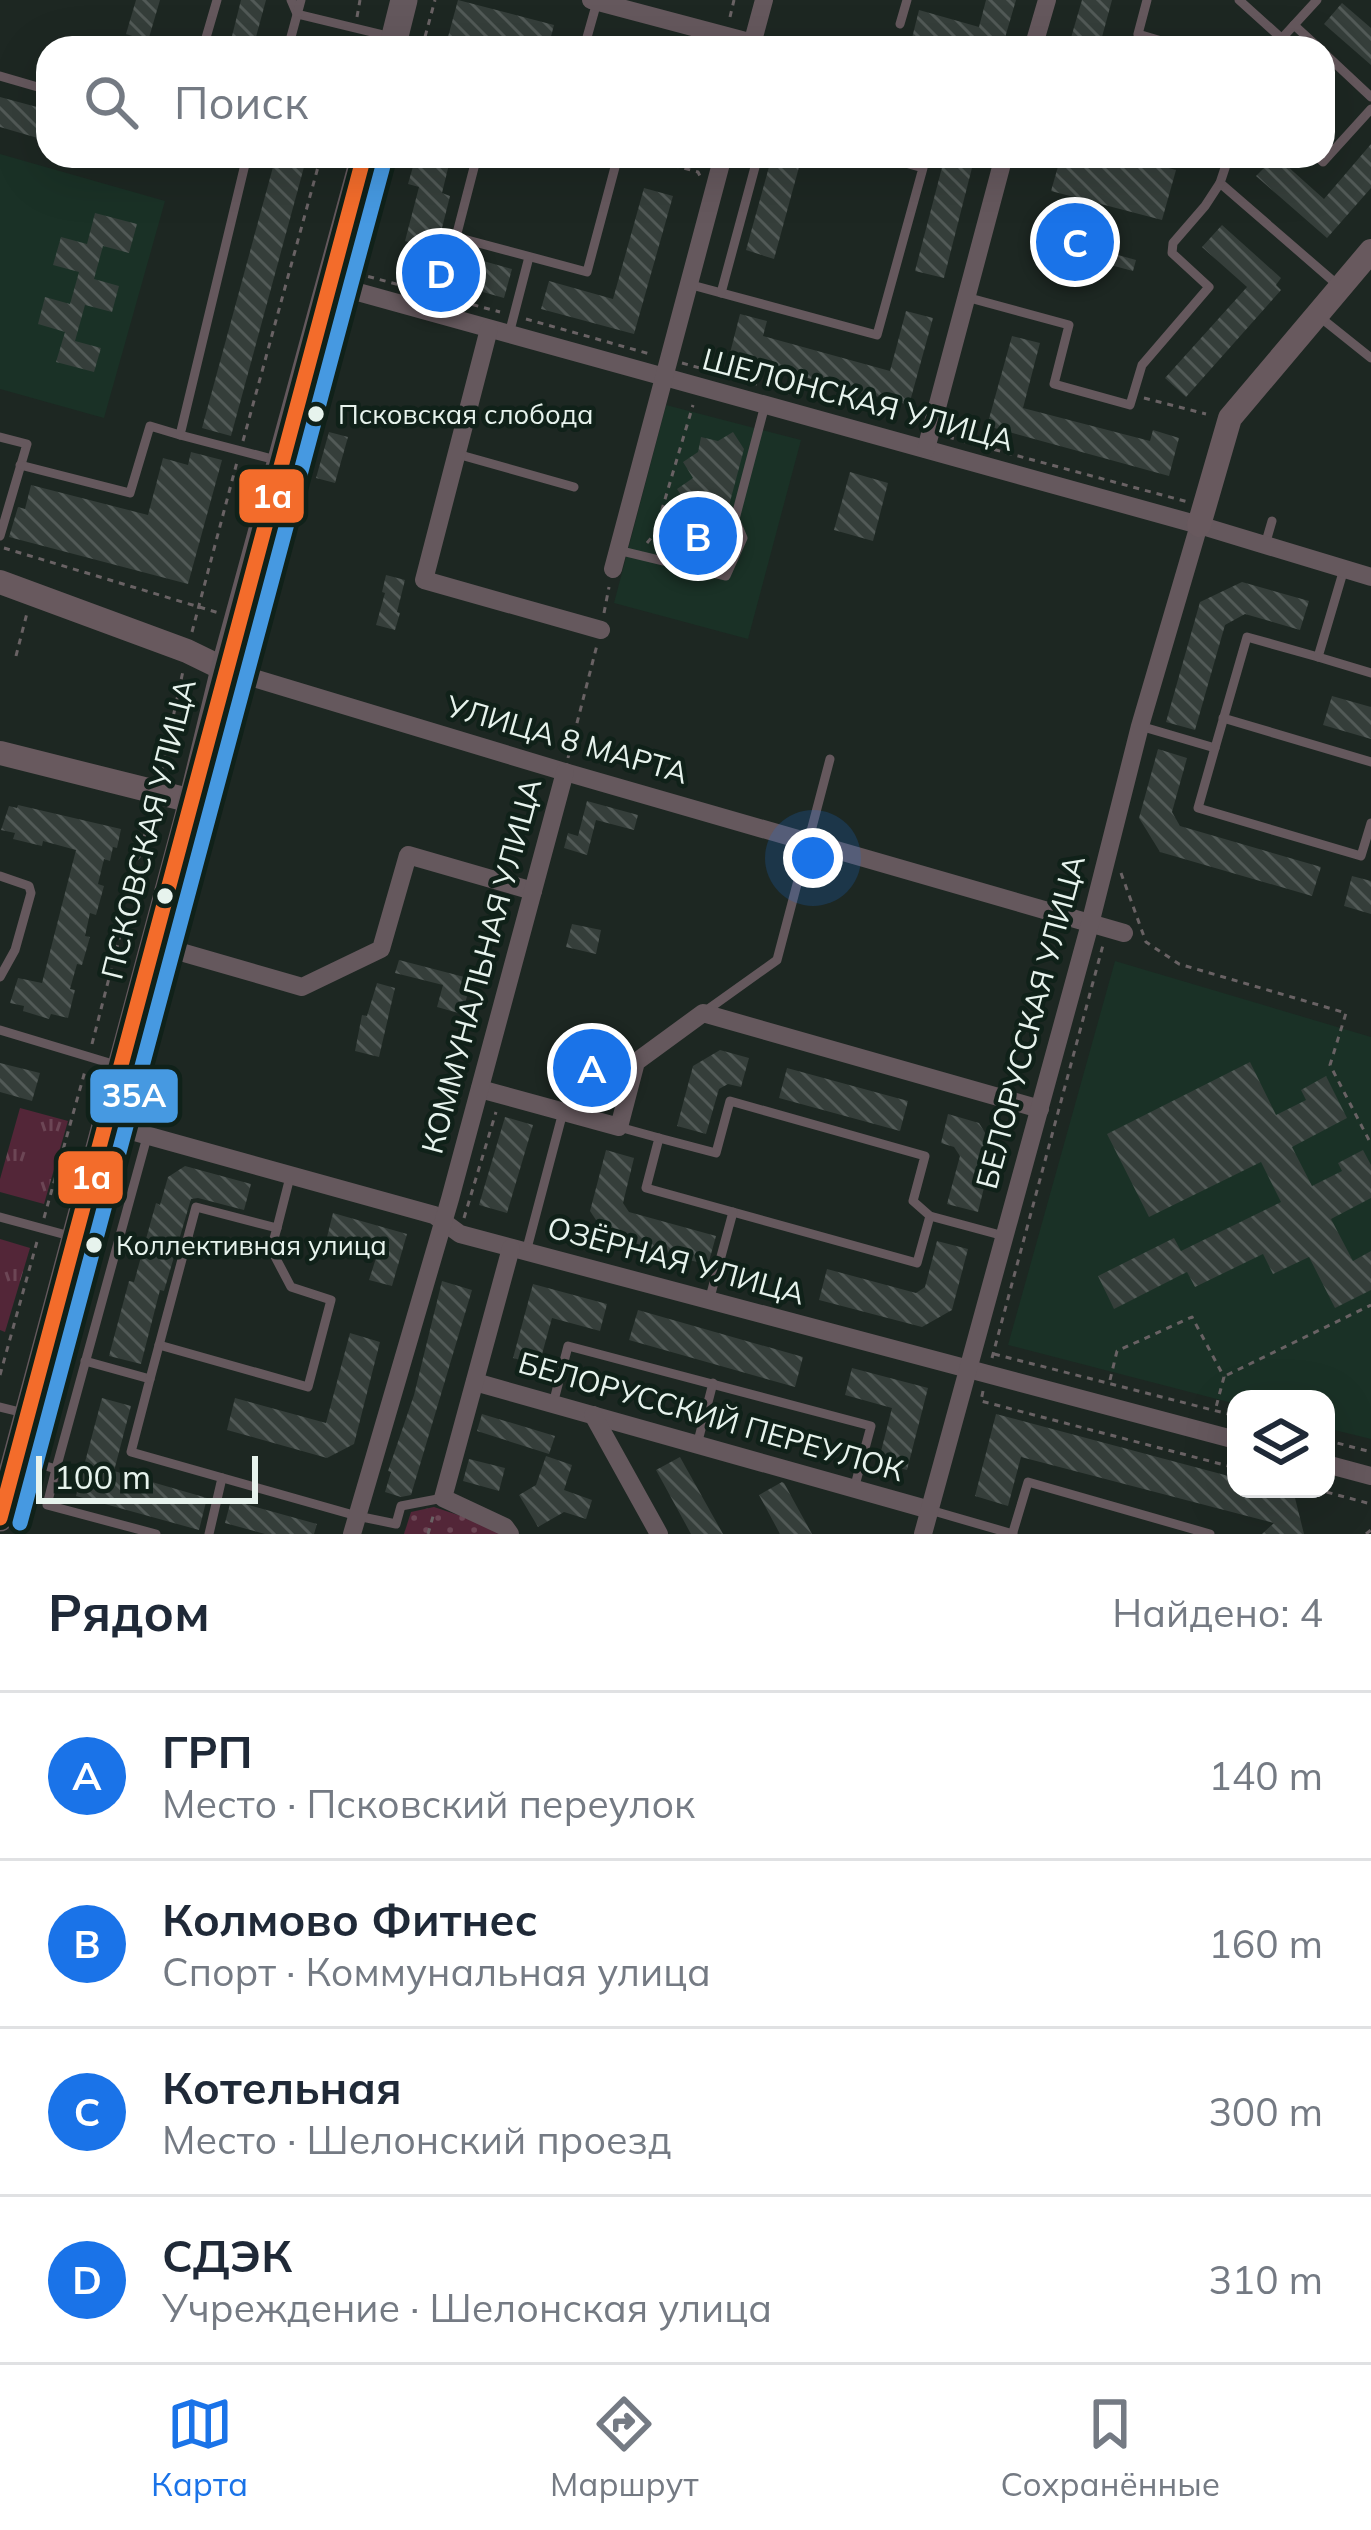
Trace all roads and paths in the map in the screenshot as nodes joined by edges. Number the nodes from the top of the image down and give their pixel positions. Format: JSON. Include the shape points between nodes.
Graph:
{"nodes":[{"id":1,"x":217,"y":0,"type":"edge"},
{"id":2,"x":291,"y":0,"type":"edge"},
{"id":3,"x":301,"y":0,"type":"edge"},
{"id":4,"x":360,"y":0,"type":"edge"},
{"id":5,"x":404,"y":0,"type":"edge"},
{"id":6,"x":435,"y":0,"type":"edge"},
{"id":7,"x":764,"y":0,"type":"edge"},
{"id":8,"x":907,"y":0,"type":"edge"},
{"id":9,"x":1047,"y":0,"type":"edge"},
{"id":10,"x":1147,"y":0,"type":"edge"},
{"id":11,"x":1239,"y":0,"type":"edge"},
{"id":12,"x":1317,"y":0,"type":"edge"},
{"id":13,"x":594,"y":1,"type":"edge"},
{"id":14,"x":297,"y":14,"type":"junction"},
{"id":15,"x":900,"y":24,"type":"dead end"},
{"id":16,"x":1294,"y":25,"type":"junction"},
{"id":17,"x":355,"y":29,"type":"junction"},
{"id":18,"x":206,"y":36,"type":"edge"},
{"id":19,"x":291,"y":36,"type":"edge"},
{"id":20,"x":374,"y":36,"type":"edge"},
{"id":21,"x":395,"y":36,"type":"edge"},
{"id":22,"x":425,"y":36,"type":"edge"},
{"id":23,"x":587,"y":36,"type":"edge"},
{"id":24,"x":717,"y":36,"type":"edge"},
{"id":25,"x":755,"y":36,"type":"edge"},
{"id":26,"x":1037,"y":36,"type":"edge"},
{"id":27,"x":1145,"y":36,"type":"edge"},
{"id":28,"x":1278,"y":36,"type":"edge"},
{"id":29,"x":1288,"y":36,"type":"edge"},
{"id":30,"x":1306,"y":36,"type":"edge"},
{"id":31,"x":1335,"y":63,"type":"edge"},
{"id":32,"x":0,"y":76,"type":"edge"},
{"id":33,"x":36,"y":86,"type":"edge"},
{"id":34,"x":1371,"y":97,"type":"edge"},
{"id":35,"x":1371,"y":109,"type":"edge"},
{"id":36,"x":1335,"y":148,"type":"edge"},
{"id":37,"x":245,"y":168,"type":"edge"},
{"id":38,"x":318,"y":168,"type":"edge"},
{"id":39,"x":361,"y":168,"type":"edge"},
{"id":40,"x":389,"y":168,"type":"edge"},
{"id":41,"x":474,"y":168,"type":"edge"},
{"id":42,"x":615,"y":168,"type":"edge"},
{"id":43,"x":683,"y":168,"type":"edge"},
{"id":44,"x":720,"y":168,"type":"edge"},
{"id":45,"x":755,"y":168,"type":"edge"},
{"id":46,"x":922,"y":168,"type":"edge"},
{"id":47,"x":1001,"y":168,"type":"edge"},
{"id":48,"x":1225,"y":168,"type":"edge"},
{"id":49,"x":1220,"y":183,"type":"junction"},
{"id":50,"x":712,"y":196,"type":"junction"},
{"id":51,"x":1371,"y":251,"type":"edge"},
{"id":52,"x":529,"y":257,"type":"junction"},
{"id":53,"x":359,"y":274,"type":"dead end"},
{"id":54,"x":329,"y":284,"type":"junction"},
{"id":55,"x":688,"y":284,"type":"junction"},
{"id":56,"x":1340,"y":287,"type":"junction"},
{"id":57,"x":721,"y":293,"type":"junction"},
{"id":58,"x":966,"y":297,"type":"junction"},
{"id":59,"x":1317,"y":314,"type":"junction"},
{"id":60,"x":499,"y":331,"type":"junction"},
{"id":61,"x":1371,"y":358,"type":"edge"},
{"id":62,"x":682,"y":363,"type":"dead end"},
{"id":63,"x":663,"y":376,"type":"junction"},
{"id":64,"x":698,"y":386,"type":"junction"},
{"id":65,"x":794,"y":394,"type":"dead end"},
{"id":66,"x":1144,"y":398,"type":"dead end"},
{"id":67,"x":765,"y":405,"type":"junction"},
{"id":68,"x":1206,"y":415,"type":"dead end"},
{"id":69,"x":180,"y":435,"type":"junction"},
{"id":70,"x":0,"y":436,"type":"edge"},
{"id":71,"x":928,"y":441,"type":"junction"},
{"id":72,"x":240,"y":450,"type":"junction"},
{"id":73,"x":457,"y":454,"type":"junction"},
{"id":74,"x":281,"y":462,"type":"junction"},
{"id":75,"x":20,"y":465,"type":"junction"},
{"id":76,"x":574,"y":487,"type":"dead end"},
{"id":77,"x":1202,"y":516,"type":"junction"},
{"id":78,"x":1272,"y":521,"type":"dead end"},
{"id":79,"x":0,"y":536,"type":"edge"},
{"id":80,"x":1265,"y":544,"type":"junction"},
{"id":81,"x":0,"y":546,"type":"edge"},
{"id":82,"x":623,"y":558,"type":"junction"},
{"id":83,"x":1344,"y":569,"type":"junction"},
{"id":84,"x":1371,"y":577,"type":"edge"},
{"id":85,"x":0,"y":582,"type":"edge"},
{"id":86,"x":32,"y":594,"type":"junction"},
{"id":87,"x":198,"y":606,"type":"junction"},
{"id":88,"x":238,"y":618,"type":"junction"},
{"id":89,"x":601,"y":630,"type":"junction"},
{"id":90,"x":187,"y":651,"type":"junction"},
{"id":91,"x":16,"y":656,"type":"dead end"},
{"id":92,"x":1318,"y":657,"type":"junction"},
{"id":93,"x":224,"y":669,"type":"junction"},
{"id":94,"x":1371,"y":673,"type":"edge"},
{"id":95,"x":1223,"y":718,"type":"junction"},
{"id":96,"x":1140,"y":726,"type":"junction"},
{"id":97,"x":1215,"y":748,"type":"junction"},
{"id":98,"x":0,"y":753,"type":"edge"},
{"id":99,"x":830,"y":759,"type":"dead end"},
{"id":100,"x":1371,"y":761,"type":"edge"},
{"id":101,"x":565,"y":772,"type":"junction"},
{"id":102,"x":157,"y":792,"type":"junction"},
{"id":103,"x":192,"y":801,"type":"junction"},
{"id":104,"x":1371,"y":823,"type":"edge"},
{"id":105,"x":808,"y":842,"type":"junction"},
{"id":106,"x":0,"y":876,"type":"edge"},
{"id":107,"x":532,"y":891,"type":"junction"},
{"id":108,"x":1117,"y":891,"type":"dead end"},
{"id":109,"x":1107,"y":928,"type":"junction"},
{"id":110,"x":153,"y":944,"type":"junction"},
{"id":111,"x":0,"y":977,"type":"edge"},
{"id":112,"x":703,"y":1013,"type":"junction"},
{"id":113,"x":0,"y":1030,"type":"edge"},
{"id":114,"x":89,"y":1057,"type":"junction"},
{"id":115,"x":122,"y":1067,"type":"junction"},
{"id":116,"x":480,"y":1089,"type":"junction"},
{"id":117,"x":501,"y":1095,"type":"junction"},
{"id":118,"x":1040,"y":1109,"type":"junction"},
{"id":119,"x":563,"y":1112,"type":"junction"},
{"id":120,"x":106,"y":1124,"type":"junction"},
{"id":121,"x":619,"y":1127,"type":"junction"},
{"id":122,"x":147,"y":1136,"type":"junction"},
{"id":123,"x":659,"y":1138,"type":"junction"},
{"id":124,"x":1371,"y":1144,"type":"edge"},
{"id":125,"x":290,"y":1177,"type":"junction"},
{"id":126,"x":733,"y":1212,"type":"junction"},
{"id":127,"x":0,"y":1216,"type":"edge"},
{"id":128,"x":930,"y":1216,"type":"junction"},
{"id":129,"x":454,"y":1220,"type":"junction"},
{"id":130,"x":41,"y":1228,"type":"junction"},
{"id":131,"x":277,"y":1228,"type":"junction"},
{"id":132,"x":1004,"y":1236,"type":"junction"},
{"id":133,"x":76,"y":1238,"type":"junction"},
{"id":134,"x":518,"y":1250,"type":"junction"},
{"id":135,"x":709,"y":1301,"type":"junction"},
{"id":136,"x":1371,"y":1305,"type":"edge"},
{"id":137,"x":159,"y":1345,"type":"junction"},
{"id":138,"x":85,"y":1361,"type":"junction"},
{"id":139,"x":978,"y":1372,"type":"junction"},
{"id":140,"x":0,"y":1375,"type":"edge"},
{"id":141,"x":1224,"y":1377,"type":"junction"},
{"id":142,"x":150,"y":1378,"type":"junction"},
{"id":143,"x":475,"y":1382,"type":"junction"},
{"id":144,"x":713,"y":1383,"type":"junction"},
{"id":145,"x":553,"y":1404,"type":"junction"},
{"id":146,"x":1102,"y":1405,"type":"junction"},
{"id":147,"x":0,"y":1407,"type":"edge"},
{"id":148,"x":1215,"y":1411,"type":"dead end"},
{"id":149,"x":28,"y":1414,"type":"junction"},
{"id":150,"x":593,"y":1415,"type":"junction"},
{"id":151,"x":1227,"y":1438,"type":"edge"},
{"id":152,"x":1335,"y":1442,"type":"edge"},
{"id":153,"x":697,"y":1445,"type":"junction"},
{"id":154,"x":1371,"y":1452,"type":"edge"},
{"id":155,"x":16,"y":1458,"type":"junction"},
{"id":156,"x":1227,"y":1466,"type":"edge"},
{"id":157,"x":1335,"y":1466,"type":"edge"},
{"id":158,"x":56,"y":1468,"type":"junction"},
{"id":159,"x":1371,"y":1476,"type":"edge"},
{"id":160,"x":223,"y":1478,"type":"junction"},
{"id":161,"x":854,"y":1489,"type":"junction"},
{"id":162,"x":1335,"y":1494,"type":"edge"},
{"id":163,"x":440,"y":1498,"type":"junction"},
{"id":164,"x":1371,"y":1504,"type":"edge"},
{"id":165,"x":930,"y":1510,"type":"junction"},
{"id":166,"x":0,"y":1519,"type":"edge"},
{"id":167,"x":355,"y":1525,"type":"edge"},
{"id":168,"x":1013,"y":1533,"type":"edge"},
{"id":169,"x":156,"y":1534,"type":"edge"},
{"id":170,"x":209,"y":1534,"type":"edge"},
{"id":171,"x":428,"y":1534,"type":"edge"},
{"id":172,"x":510,"y":1534,"type":"edge"},
{"id":173,"x":659,"y":1534,"type":"edge"},
{"id":174,"x":923,"y":1534,"type":"edge"},
{"id":175,"x":1210,"y":1534,"type":"edge"}],
"edges":[{"from":1,"to":18,"type":"lane"},
{"from":2,"to":14,"type":"lane"},
{"from":3,"to":14,"type":"lane"},
{"from":4,"to":17,"type":"path"},
{"from":5,"to":21,"type":"main road"},
{"from":6,"to":22,"type":"path"},
{"from":7,"to":25,"type":"street"},
{"from":8,"to":15,"type":"lane"},
{"from":9,"to":26,"type":"street"},
{"from":10,"to":27,"type":"lane","via":[[1138,34]]},
{"from":11,"to":28,"type":"lane"},
{"from":12,"to":16,"type":"lane"},
{"from":13,"to":23,"type":"lane"},
{"from":13,"to":24,"type":"street"},
{"from":14,"to":17,"type":"lane"},
{"from":14,"to":19,"type":"lane"},
{"from":16,"to":29,"type":"lane"},
{"from":16,"to":30,"type":"lane"},
{"from":17,"to":20,"type":"lane"},
{"from":31,"to":34,"type":"lane"},
{"from":32,"to":33,"type":"lane"},
{"from":35,"to":36,"type":"lane"},
{"from":37,"to":69,"type":"lane"},
{"from":38,"to":72,"type":"path"},
{"from":39,"to":54,"type":"main road","name":"ПСКОВСКАЯ УЛИЦА"},
{"from":40,"to":53,"type":"path"},
{"from":41,"to":52,"type":"lane","via":[[456,237]]},
{"from":42,"to":52,"type":"lane","via":[[587,272]]},
{"from":43,"to":50,"type":"path","via":[[698,172]]},
{"from":44,"to":50,"type":"street"},
{"from":45,"to":57,"type":"lane"},
{"from":46,"to":57,"type":"lane","via":[[877,335]]},
{"from":47,"to":58,"type":"street"},
{"from":48,"to":49,"type":"lane"},
{"from":49,"to":56,"type":"lane"},
{"from":49,"to":58,"type":"lane","via":[[1172,243],[1172,254],[1209,287],[1142,365],[1130,405],[1054,384],[1070,325]]},
{"from":50,"to":55,"type":"street"},
{"from":51,"to":56,"type":"main road"},
{"from":52,"to":60,"type":"lane"},
{"from":54,"to":60,"type":"street","name":"ШЕЛОНСКАЯ УЛИЦА"},
{"from":54,"to":74,"type":"main road","name":"ПСКОВСКАЯ УЛИЦА"},
{"from":55,"to":57,"type":"lane"},
{"from":55,"to":63,"type":"street"},
{"from":56,"to":59,"type":"main road"},
{"from":58,"to":71,"type":"street"},
{"from":59,"to":61,"type":"lane"},
{"from":59,"to":77,"type":"main road","via":[[1230,418]]},
{"from":60,"to":63,"type":"street","name":"ШЕЛОНСКАЯ УЛИЦА"},
{"from":60,"to":73,"type":"street"},
{"from":62,"to":65,"type":"path"},
{"from":63,"to":64,"type":"street","name":"ШЕЛОНСКАЯ УЛИЦА"},
{"from":63,"to":82,"type":"street"},
{"from":64,"to":67,"type":"street","name":"ШЕЛОНСКАЯ УЛИЦА"},
{"from":64,"to":82,"type":"path","name":"КОММУНАЛЬНАЯ УЛИЦА","via":[[655,533]]},
{"from":66,"to":68,"type":"path"},
{"from":67,"to":71,"type":"street","name":"ШЕЛОНСКАЯ УЛИЦА"},
{"from":67,"to":82,"type":"lane","via":[[735,519],[743,538],[726,576]]},
{"from":69,"to":72,"type":"lane"},
{"from":69,"to":75,"type":"lane","via":[[150,426],[130,493]]},
{"from":70,"to":75,"type":"lane","via":[[26,444]]},
{"from":71,"to":77,"type":"street","name":"ШЕЛОНСКАЯ УЛИЦА"},
{"from":71,"to":77,"type":"path"},
{"from":72,"to":74,"type":"lane"},
{"from":72,"to":87,"type":"path"},
{"from":73,"to":76,"type":"lane"},
{"from":73,"to":89,"type":"street","via":[[424,580]]},
{"from":74,"to":88,"type":"main road","name":"ПСКОВСКАЯ УЛИЦА"},
{"from":75,"to":79,"type":"lane"},
{"from":77,"to":80,"type":"street","name":"ШЕЛОНСКАЯ УЛИЦА"},
{"from":77,"to":96,"type":"street","name":"БЕЛОРУССКАЯ УЛИЦА"},
{"from":78,"to":80,"type":"lane"},
{"from":80,"to":83,"type":"street","name":"ШЕЛОНСКАЯ УЛИЦА"},
{"from":81,"to":87,"type":"path"},
{"from":82,"to":89,"type":"path","name":"КОММУНАЛЬНАЯ УЛИЦА"},
{"from":83,"to":84,"type":"street","name":"ШЕЛОНСКАЯ УЛИЦА"},
{"from":83,"to":92,"type":"lane"},
{"from":85,"to":86,"type":"main road","name":"УЛИЦА 8 МАРТА"},
{"from":86,"to":90,"type":"main road","name":"УЛИЦА 8 МАРТА"},
{"from":86,"to":91,"type":"path"},
{"from":87,"to":88,"type":"path"},
{"from":87,"to":90,"type":"path"},
{"from":88,"to":93,"type":"main road","name":"ПСКОВСКАЯ УЛИЦА"},
{"from":89,"to":101,"type":"path","name":"КОММУНАЛЬНАЯ УЛИЦА"},
{"from":90,"to":93,"type":"main road","name":"УЛИЦА 8 МАРТА"},
{"from":90,"to":102,"type":"path"},
{"from":92,"to":94,"type":"lane"},
{"from":92,"to":95,"type":"lane","via":[[1246,637]]},
{"from":93,"to":101,"type":"street","name":"УЛИЦА 8 МАРТА"},
{"from":93,"to":103,"type":"main road","name":"ПСКОВСКАЯ УЛИЦА"},
{"from":95,"to":97,"type":"lane"},
{"from":95,"to":100,"type":"lane"},
{"from":96,"to":97,"type":"lane"},
{"from":96,"to":109,"type":"street","name":"БЕЛОРУССКАЯ УЛИЦА"},
{"from":97,"to":104,"type":"lane","via":[[1198,808],[1361,856]]},
{"from":98,"to":102,"type":"main road"},
{"from":99,"to":105,"type":"lane"},
{"from":101,"to":105,"type":"street","name":"УЛИЦА 8 МАРТА"},
{"from":101,"to":107,"type":"street","name":"КОММУНАЛЬНАЯ УЛИЦА"},
{"from":102,"to":103,"type":"main road"},
{"from":102,"to":114,"type":"path","via":[[131,867]]},
{"from":103,"to":110,"type":"main road","name":"ПСКОВСКАЯ УЛИЦА"},
{"from":105,"to":109,"type":"street","name":"УЛИЦА 8 МАРТА"},
{"from":105,"to":112,"type":"lane","via":[[777,960]]},
{"from":106,"to":111,"type":"lane","via":[[31,893]]},
{"from":107,"to":110,"type":"street","via":[[408,855],[382,949],[302,987]]},
{"from":107,"to":116,"type":"street","name":"КОММУНАЛЬНАЯ УЛИЦА"},
{"from":108,"to":124,"type":"path","via":[[1121,872],[1146,942],[1179,964],[1346,1013],[1330,1065]]},
{"from":109,"to":118,"type":"street","name":"БЕЛОРУССКАЯ УЛИЦА"},
{"from":109,"to":139,"type":"path"},
{"from":110,"to":115,"type":"main road","name":"ПСКОВСКАЯ УЛИЦА"},
{"from":112,"to":118,"type":"street"},
{"from":112,"to":121,"type":"street","via":[[636,1062]]},
{"from":113,"to":114,"type":"lane"},
{"from":114,"to":115,"type":"lane"},
{"from":114,"to":130,"type":"path"},
{"from":115,"to":120,"type":"main road","name":"ПСКОВСКАЯ УЛИЦА"},
{"from":116,"to":117,"type":"street"},
{"from":116,"to":129,"type":"street","name":"КОММУНАЛЬНАЯ УЛИЦА"},
{"from":117,"to":119,"type":"street"},
{"from":117,"to":129,"type":"path"},
{"from":118,"to":132,"type":"street","name":"БЕЛОРУССКАЯ УЛИЦА"},
{"from":119,"to":121,"type":"street"},
{"from":119,"to":134,"type":"lane"},
{"from":120,"to":122,"type":"street","name":"ОЗЁРНАЯ УЛИЦА"},
{"from":120,"to":133,"type":"main road","name":"ПСКОВСКАЯ УЛИЦА"},
{"from":121,"to":123,"type":"lane"},
{"from":122,"to":125,"type":"street","name":"ОЗЁРНАЯ УЛИЦА"},
{"from":122,"to":138,"type":"lane"},
{"from":123,"to":126,"type":"lane","via":[[646,1188]]},
{"from":123,"to":128,"type":"lane","via":[[716,1153],[730,1101],[925,1156],[913,1201]]},
{"from":125,"to":129,"type":"street","name":"ОЗЁРНАЯ УЛИЦА"},
{"from":125,"to":131,"type":"lane"},
{"from":126,"to":128,"type":"lane","via":[[917,1263]]},
{"from":126,"to":135,"type":"lane"},
{"from":127,"to":130,"type":"lane"},
{"from":128,"to":132,"type":"lane"},
{"from":129,"to":134,"type":"street","name":"ОЗЁРНАЯ УЛИЦА","via":[[460,1234]]},
{"from":129,"to":167,"type":"street","name":"КОММУНАЛЬНАЯ УЛИЦА"},
{"from":130,"to":133,"type":"lane"},
{"from":130,"to":140,"type":"path"},
{"from":131,"to":137,"type":"lane","via":[[196,1207]]},
{"from":131,"to":137,"type":"lane","via":[[271,1250],[291,1288],[331,1300],[308,1387]]},
{"from":132,"to":139,"type":"street","name":"БЕЛОРУССКАЯ УЛИЦА"},
{"from":133,"to":149,"type":"main road","name":"ПСКОВСКАЯ УЛИЦА"},
{"from":134,"to":135,"type":"street","name":"ОЗЁРНАЯ УЛИЦА"},
{"from":134,"to":143,"type":"street"},
{"from":135,"to":139,"type":"street","name":"ОЗЁРНАЯ УЛИЦА"},
{"from":136,"to":141,"type":"path"},
{"from":137,"to":142,"type":"lane"},
{"from":138,"to":142,"type":"lane"},
{"from":138,"to":158,"type":"lane"},
{"from":139,"to":146,"type":"street","name":"ОЗЁРНАЯ УЛИЦА"},
{"from":139,"to":156,"type":"path","via":[[980,1401]]},
{"from":139,"to":165,"type":"street","name":"БЕЛОРУССКАЯ УЛИЦА"},
{"from":141,"to":146,"type":"path","via":[[1192,1317],[1117,1351]]},
{"from":141,"to":148,"type":"path"},
{"from":142,"to":160,"type":"lane","via":[[131,1453]]},
{"from":143,"to":145,"type":"street","name":"БЕЛОРУССКИЙ ПЕРЕУЛОК"},
{"from":143,"to":163,"type":"street"},
{"from":144,"to":145,"type":"lane","via":[[568,1346]]},
{"from":144,"to":153,"type":"lane"},
{"from":144,"to":161,"type":"lane","via":[[871,1426]]},
{"from":145,"to":150,"type":"street","name":"БЕЛОРУССКИЙ ПЕРЕУЛОК"},
{"from":146,"to":151,"type":"street","name":"ОЗЁРНАЯ УЛИЦА"},
{"from":147,"to":149,"type":"lane"},
{"from":149,"to":155,"type":"main road","name":"ПСКОВСКАЯ УЛИЦА"},
{"from":150,"to":153,"type":"street","name":"БЕЛОРУССКИЙ ПЕРЕУЛОК"},
{"from":150,"to":173,"type":"street"},
{"from":152,"to":154,"type":"path"},
{"from":153,"to":161,"type":"street","name":"БЕЛОРУССКИЙ ПЕРЕУЛОК"},
{"from":155,"to":158,"type":"lane"},
{"from":155,"to":166,"type":"main road","name":"ПСКОВСКАЯ УЛИЦА"},
{"from":157,"to":159,"type":"street"},
{"from":158,"to":169,"type":"lane","via":[[47,1505]]},
{"from":160,"to":167,"type":"lane"},
{"from":160,"to":170,"type":"lane"},
{"from":161,"to":165,"type":"street","name":"БЕЛОРУССКИЙ ПЕРЕУЛОК"},
{"from":162,"to":164,"type":"path"},
{"from":163,"to":167,"type":"lane","via":[[401,1506],[396,1524]]},
{"from":163,"to":171,"type":"path"},
{"from":163,"to":172,"type":"street"},
{"from":165,"to":168,"type":"lane"},
{"from":165,"to":174,"type":"street","name":"БЕЛОРУССКАЯ УЛИЦА"},
{"from":168,"to":175,"type":"lane","via":[[1028,1482]]}]}
